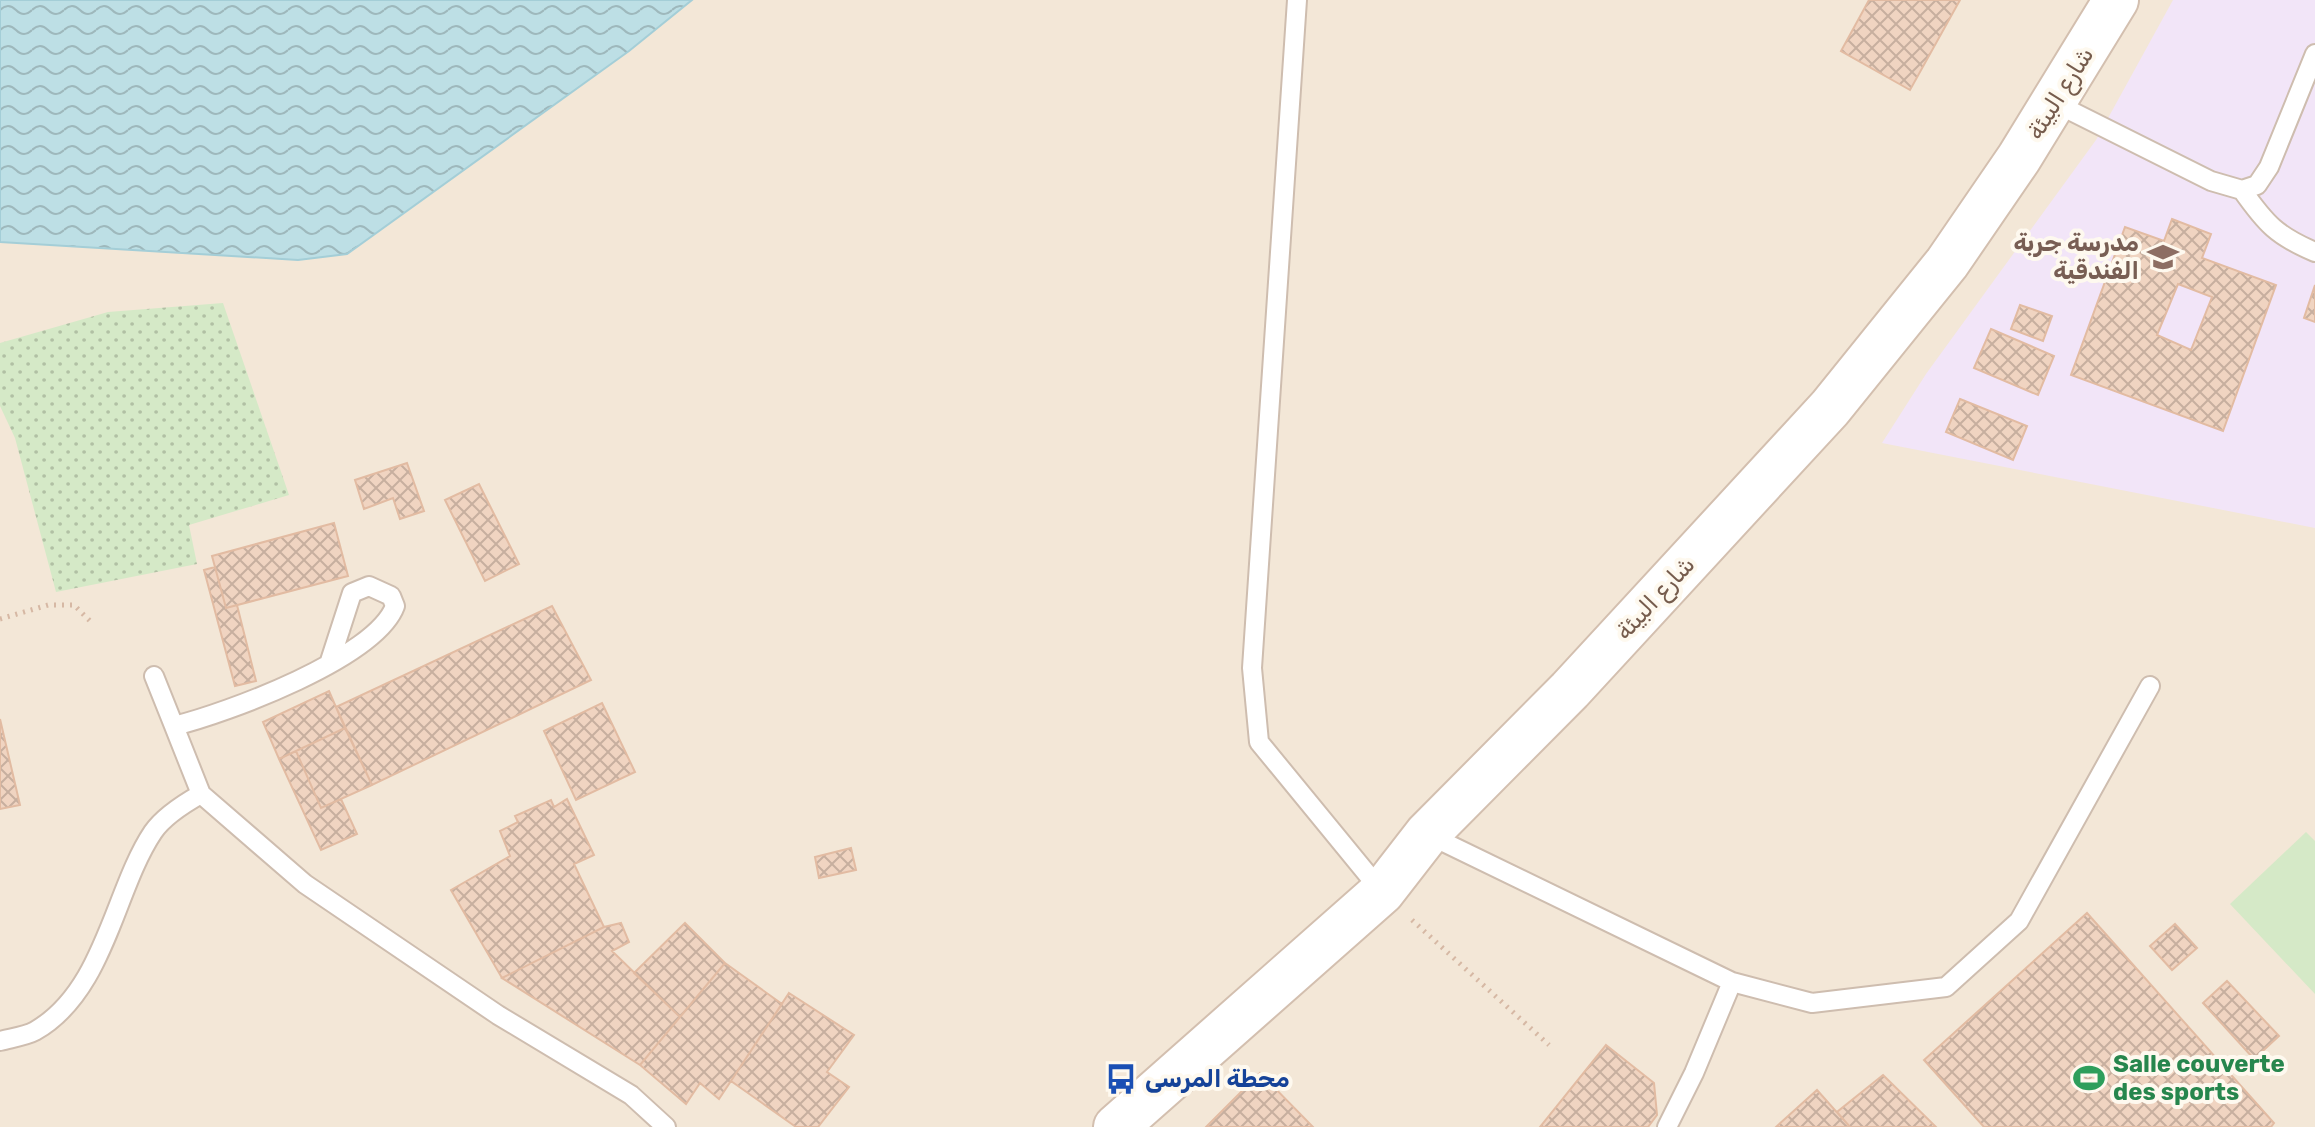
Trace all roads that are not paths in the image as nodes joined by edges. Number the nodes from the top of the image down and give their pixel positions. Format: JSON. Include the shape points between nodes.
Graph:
{"nodes":[{"id":1,"x":1297,"y":0,"type":"edge"},
{"id":2,"x":2116,"y":0,"type":"edge"},
{"id":3,"x":2315,"y":54,"type":"edge"},
{"id":4,"x":2055,"y":103,"type":"junction"},
{"id":5,"x":2242,"y":190,"type":"junction"},
{"id":6,"x":2315,"y":252,"type":"edge"},
{"id":7,"x":330,"y":661,"type":"dead end"},
{"id":8,"x":154,"y":676,"type":"dead end"},
{"id":9,"x":2150,"y":686,"type":"dead end"},
{"id":10,"x":174,"y":726,"type":"junction"},
{"id":11,"x":201,"y":794,"type":"junction"},
{"id":12,"x":1427,"y":834,"type":"junction"},
{"id":13,"x":1382,"y":892,"type":"junction"},
{"id":14,"x":1732,"y":982,"type":"junction"},
{"id":15,"x":0,"y":1041,"type":"edge"},
{"id":16,"x":666,"y":1127,"type":"edge"},
{"id":17,"x":1116,"y":1127,"type":"edge"},
{"id":18,"x":1667,"y":1127,"type":"edge"}],
"edges":[{"from":1,"to":13,"type":"lane","via":[[1252,668],[1259,742]]},
{"from":2,"to":4,"type":"main road","name":"شارع البيئة"},
{"from":3,"to":5,"type":"lane","via":[[2269,167],[2257,185]]},
{"from":4,"to":5,"type":"lane","via":[[2211,181]]},
{"from":4,"to":12,"type":"main road","name":"شارع البيئة","via":[[1947,263],[1830,408],[1570,690]]},
{"from":5,"to":6,"type":"lane","via":[[2282,238]]},
{"from":7,"to":10,"type":"lane","via":[[241,705]]},
{"from":8,"to":10,"type":"lane"},
{"from":9,"to":14,"type":"lane","via":[[2019,921],[1946,987],[1812,1003]]},
{"from":10,"to":11,"type":"lane"},
{"from":11,"to":15,"type":"lane","via":[[154,830],[110,935],[82,982],[35,1031]]},
{"from":11,"to":16,"type":"lane","via":[[305,884],[498,1015],[631,1095]]},
{"from":12,"to":13,"type":"main road","name":"شارع البيئة"},
{"from":12,"to":14,"type":"lane"},
{"from":13,"to":17,"type":"main road","name":"شارع البيئة"},
{"from":14,"to":18,"type":"lane"}]}
